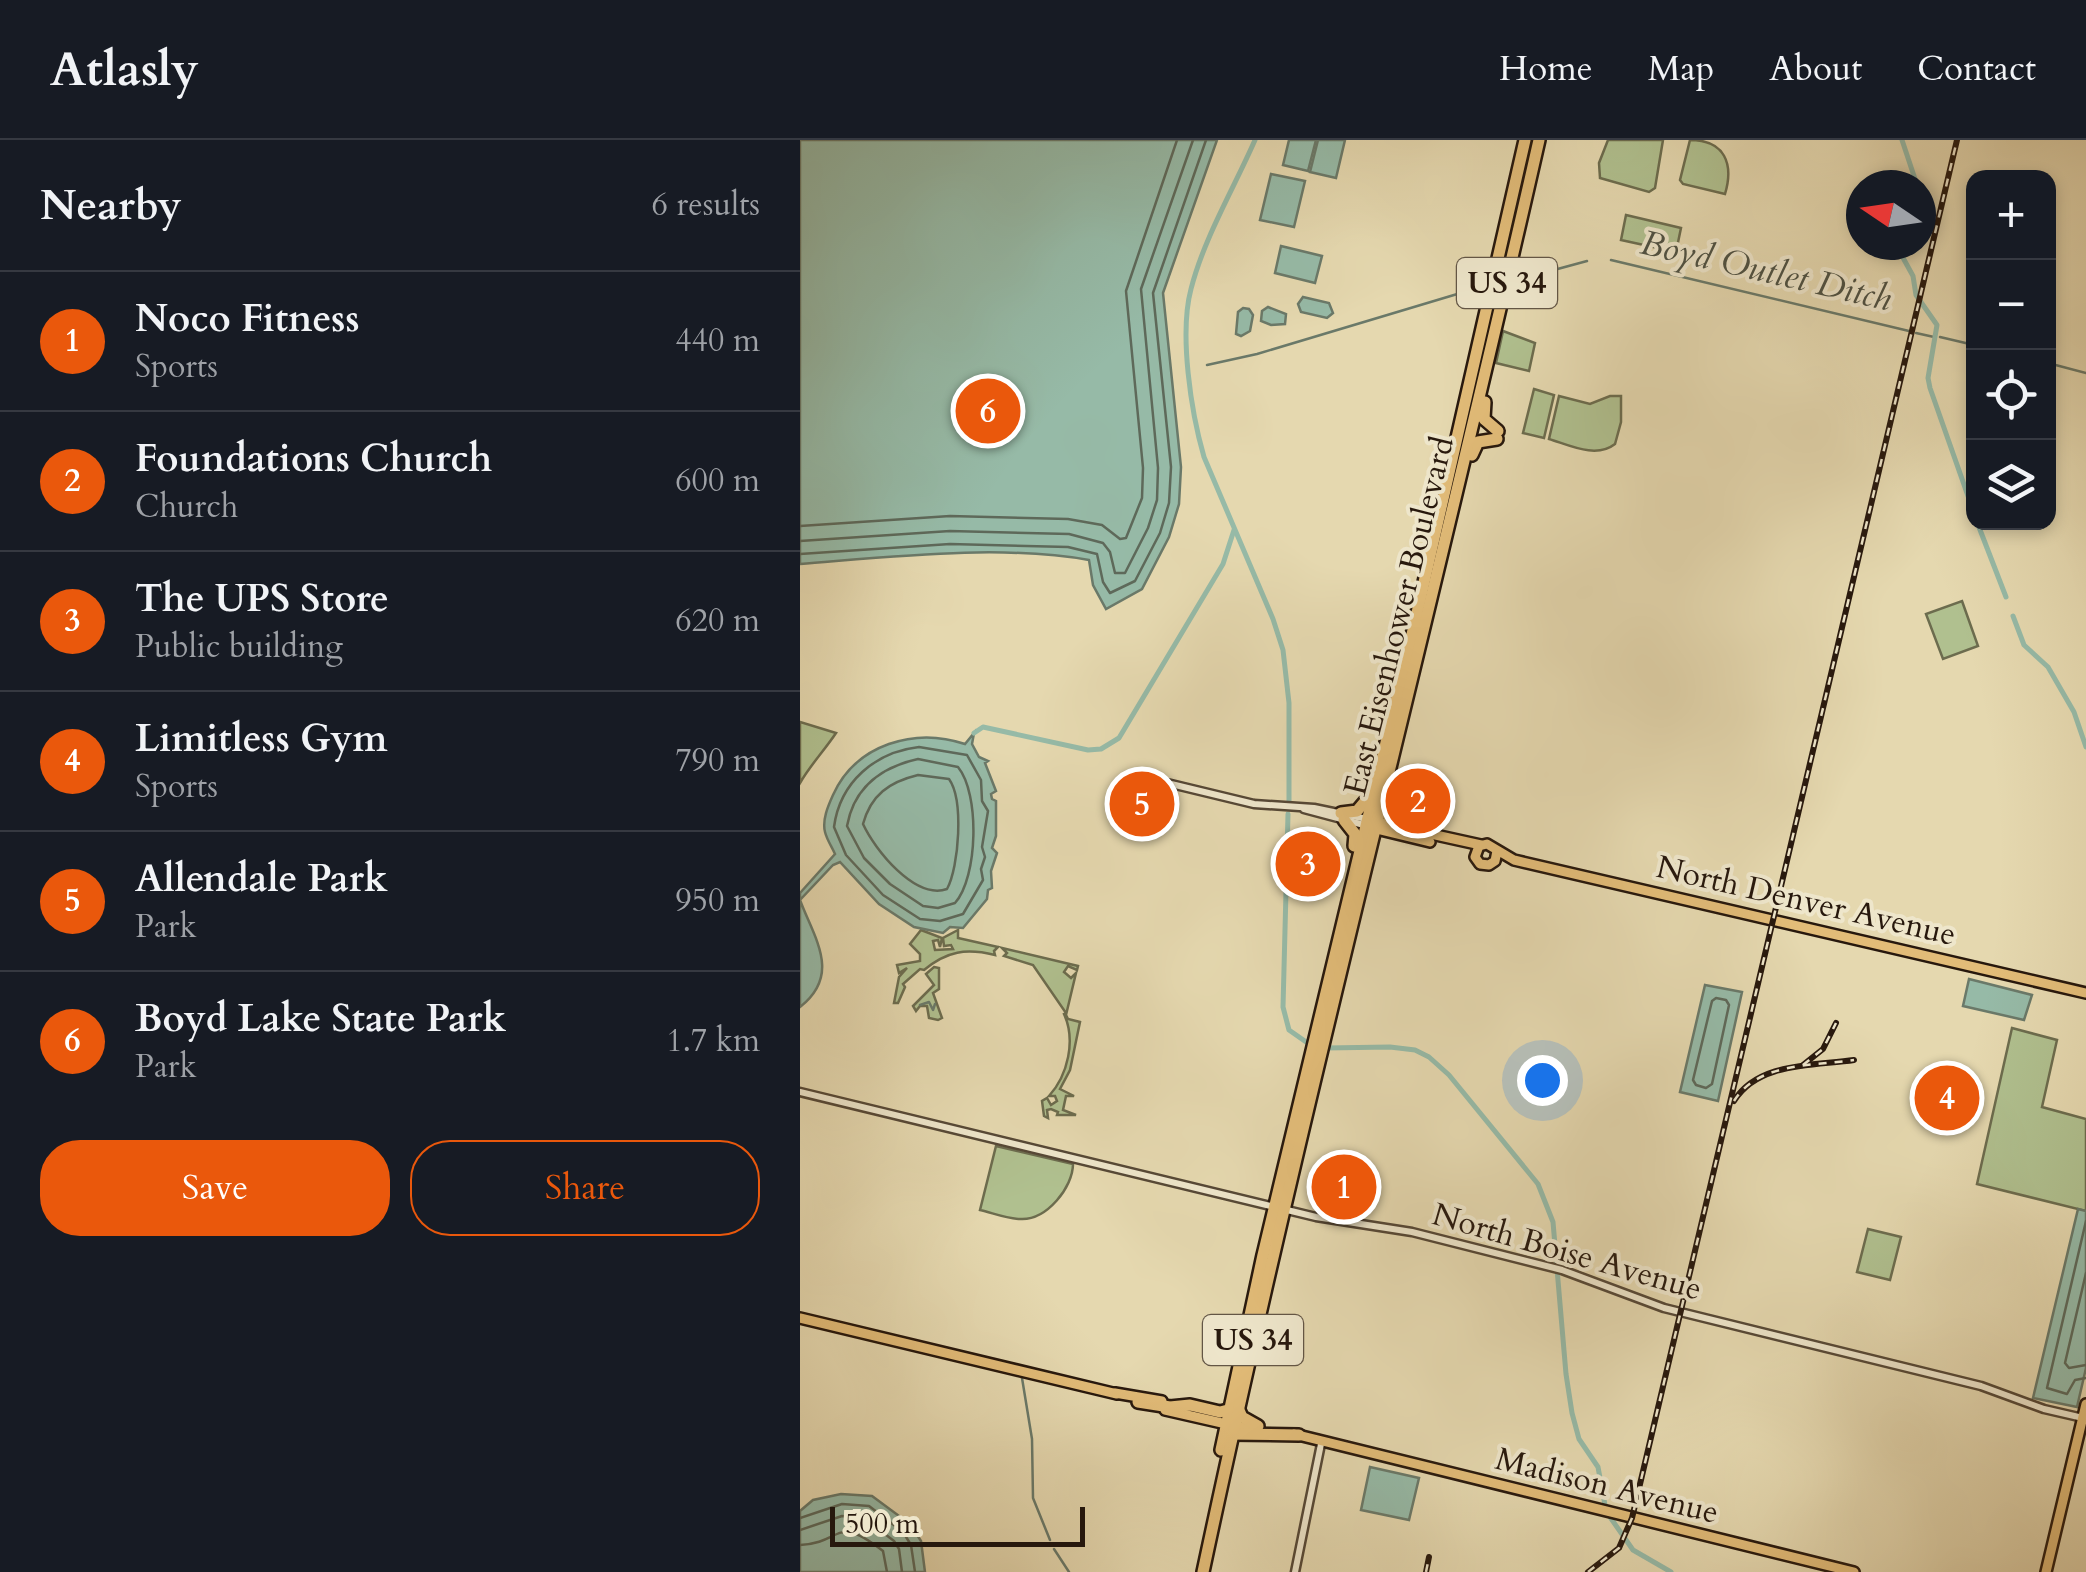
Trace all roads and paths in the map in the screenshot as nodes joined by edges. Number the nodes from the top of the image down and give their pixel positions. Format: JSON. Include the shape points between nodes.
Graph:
{"nodes":[{"id":1,"x":1535,"y":142,"type":"edge"},
{"id":2,"x":1499,"y":316,"type":"junction"},
{"id":3,"x":1466,"y":424,"type":"junction"},
{"id":4,"x":1456,"y":496,"type":"junction"},
{"id":5,"x":1446,"y":541,"type":"junction"},
{"id":6,"x":1412,"y":634,"type":"junction"},
{"id":7,"x":1404,"y":712,"type":"junction"},
{"id":8,"x":1380,"y":766,"type":"junction"},
{"id":9,"x":1167,"y":783,"type":"dead end"},
{"id":10,"x":1342,"y":816,"type":"junction"},
{"id":11,"x":1371,"y":824,"type":"junction"},
{"id":12,"x":1416,"y":832,"type":"junction"},
{"id":13,"x":1481,"y":845,"type":"junction"},
{"id":14,"x":1496,"y":852,"type":"junction"},
{"id":15,"x":1475,"y":857,"type":"junction"},
{"id":16,"x":1514,"y":860,"type":"junction"},
{"id":17,"x":1493,"y":863,"type":"junction"},
{"id":18,"x":1350,"y":885,"type":"junction"},
{"id":19,"x":2086,"y":994,"type":"edge"},
{"id":20,"x":800,"y":1092,"type":"edge"},
{"id":21,"x":1279,"y":1208,"type":"junction"},
{"id":22,"x":1258,"y":1279,"type":"junction"},
{"id":23,"x":1259,"y":1314,"type":"junction"},
{"id":24,"x":800,"y":1318,"type":"edge"},
{"id":25,"x":1114,"y":1393,"type":"junction"},
{"id":26,"x":1138,"y":1402,"type":"junction"},
{"id":27,"x":1166,"y":1402,"type":"junction"},
{"id":28,"x":2086,"y":1404,"type":"edge"},
{"id":29,"x":1180,"y":1406,"type":"junction"},
{"id":30,"x":2084,"y":1418,"type":"edge"},
{"id":31,"x":1232,"y":1421,"type":"junction"},
{"id":32,"x":1258,"y":1426,"type":"joint"},
{"id":33,"x":1296,"y":1437,"type":"junction"},
{"id":34,"x":1321,"y":1444,"type":"junction"},
{"id":35,"x":1348,"y":1448,"type":"junction"},
{"id":36,"x":1200,"y":1572,"type":"edge"},
{"id":37,"x":1295,"y":1572,"type":"edge"},
{"id":38,"x":1854,"y":1572,"type":"edge"},
{"id":39,"x":2046,"y":1572,"type":"edge"}],
"edges":[{"from":1,"to":2,"type":"highway","name":"East Eisenhower Boulevard","number":"US 34"},
{"from":1,"to":3,"type":"highway","name":"East Eisenhower Boulevard","number":"US 34","via":[[1484,323]]},
{"from":2,"to":4,"type":"highway","name":"East Eisenhower Boulevard","number":"US 34"},
{"from":2,"to":4,"type":"highway","via":[[1483,414],[1498,435],[1475,446]]},
{"from":3,"to":5,"type":"highway"},
{"from":3,"to":6,"type":"highway","name":"East Eisenhower Boulevard","number":"US 34"},
{"from":4,"to":5,"type":"highway","name":"East Eisenhower Boulevard","number":"US 34"},
{"from":5,"to":7,"type":"highway","name":"East Eisenhower Boulevard","number":"US 34"},
{"from":6,"to":7,"type":"highway"},
{"from":6,"to":8,"type":"highway","name":"East Eisenhower Boulevard","number":"US 34"},
{"from":7,"to":11,"type":"highway","name":"East Eisenhower Boulevard","number":"US 34"},
{"from":7,"to":12,"type":"highway","via":[[1386,812]]},
{"from":8,"to":10,"type":"highway","via":[[1364,804]]},
{"from":8,"to":11,"type":"highway","name":"East Eisenhower Boulevard","number":"US 34"},
{"from":9,"to":10,"type":"street"},
{"from":10,"to":11,"type":"street"},
{"from":10,"to":18,"type":"highway","via":[[1355,834]]},
{"from":11,"to":12,"type":"main road"},
{"from":11,"to":15,"type":"main road"},
{"from":11,"to":18,"type":"highway","name":"East Eisenhower Boulevard","number":"US 34"},
{"from":11,"to":21,"type":"highway","name":"East Eisenhower Boulevard","number":"US 34"},
{"from":12,"to":13,"type":"main road"},
{"from":13,"to":14,"type":"main road"},
{"from":13,"to":15,"type":"main road"},
{"from":14,"to":16,"type":"main road","name":"North Denver Avenue"},
{"from":14,"to":17,"type":"main road"},
{"from":15,"to":17,"type":"main road","via":[[1483,865]]},
{"from":16,"to":17,"type":"main road","name":"North Denver Avenue"},
{"from":16,"to":19,"type":"main road","name":"North Denver Avenue"},
{"from":18,"to":21,"type":"highway","name":"East Eisenhower Boulevard","number":"US 34"},
{"from":20,"to":21,"type":"street","name":"North Boise Avenue"},
{"from":21,"to":22,"type":"highway","name":"East Eisenhower Boulevard","number":"US 34"},
{"from":21,"to":23,"type":"highway","name":"East Eisenhower Boulevard","number":"US 34"},
{"from":21,"to":30,"type":"street","name":"North Boise Avenue","via":[[1562,1270],[1664,1308],[1982,1386]]},
{"from":22,"to":23,"type":"highway"},
{"from":22,"to":31,"type":"highway","name":"East Eisenhower Boulevard","number":"US 34"},
{"from":23,"to":31,"type":"highway","name":"East Eisenhower Boulevard","number":"US 34"},
{"from":24,"to":25,"type":"main road"},
{"from":25,"to":26,"type":"main road"},
{"from":25,"to":27,"type":"main road"},
{"from":26,"to":29,"type":"highway"},
{"from":26,"to":31,"type":"main road"},
{"from":27,"to":29,"type":"main road"},
{"from":27,"to":31,"type":"highway","via":[[1220,1406]]},
{"from":28,"to":30,"type":"main road"},
{"from":29,"to":31,"type":"highway"},
{"from":30,"to":39,"type":"main road"},
{"from":31,"to":32,"type":"highway"},
{"from":31,"to":33,"type":"highway"},
{"from":31,"to":33,"type":"highway","via":[[1246,1436]]},
{"from":31,"to":36,"type":"highway","name":"East Eisenhower Boulevard","number":"US 34"},
{"from":32,"to":33,"type":"main road","name":"Madison Avenue"},
{"from":33,"to":34,"type":"main road","name":"Madison Avenue"},
{"from":33,"to":35,"type":"main road","name":"Madison Avenue"},
{"from":34,"to":35,"type":"main road","name":"Madison Avenue"},
{"from":34,"to":37,"type":"street"},
{"from":35,"to":38,"type":"main road","name":"Madison Avenue"}]}
